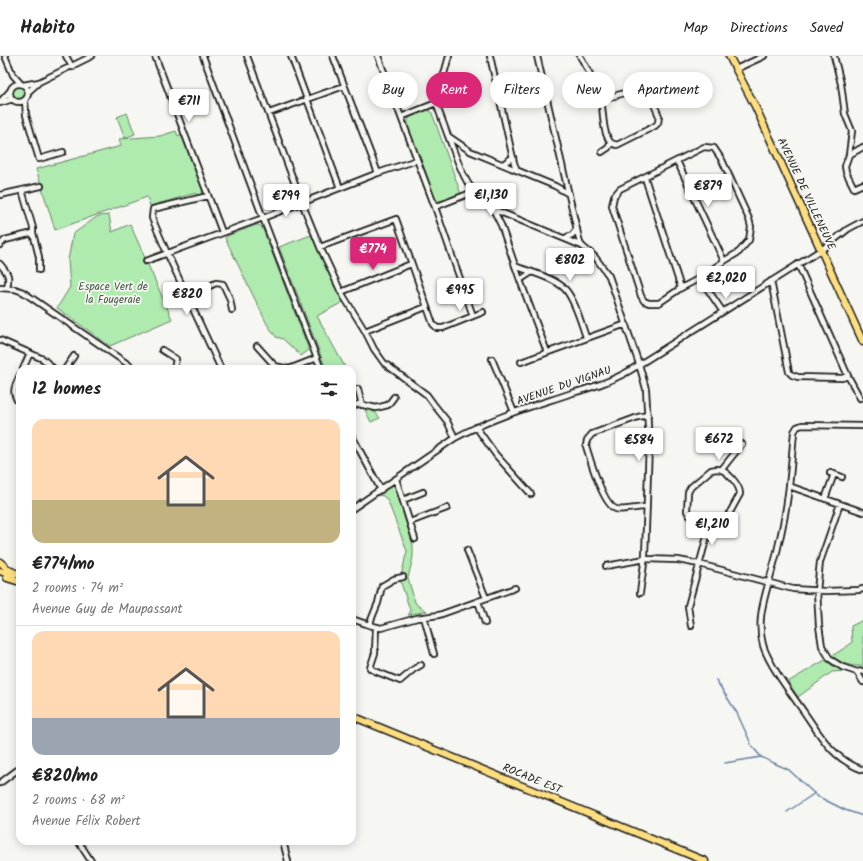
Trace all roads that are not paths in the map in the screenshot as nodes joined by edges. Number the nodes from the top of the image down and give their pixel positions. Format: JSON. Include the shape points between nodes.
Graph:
{"nodes":[{"id":1,"x":5,"y":56,"type":"edge"},
{"id":2,"x":66,"y":56,"type":"edge"},
{"id":3,"x":92,"y":56,"type":"edge"},
{"id":4,"x":154,"y":56,"type":"edge"},
{"id":5,"x":203,"y":56,"type":"edge"},
{"id":6,"x":247,"y":56,"type":"edge"},
{"id":7,"x":290,"y":56,"type":"edge"},
{"id":8,"x":333,"y":56,"type":"edge"},
{"id":9,"x":378,"y":56,"type":"edge"},
{"id":10,"x":450,"y":56,"type":"edge"},
{"id":11,"x":490,"y":56,"type":"edge"},
{"id":12,"x":537,"y":56,"type":"edge"},
{"id":13,"x":580,"y":56,"type":"edge"},
{"id":14,"x":729,"y":56,"type":"edge"},
{"id":15,"x":764,"y":56,"type":"edge"},
{"id":16,"x":834,"y":56,"type":"edge"},
{"id":17,"x":757,"y":57,"type":"edge"},
{"id":18,"x":72,"y":67,"type":"junction"},
{"id":19,"x":736,"y":69,"type":"junction"},
{"id":20,"x":445,"y":72,"type":"edge"},
{"id":21,"x":589,"y":72,"type":"edge"},
{"id":22,"x":13,"y":75,"type":"junction"},
{"id":23,"x":39,"y":82,"type":"junction"},
{"id":24,"x":22,"y":85,"type":"junction"},
{"id":25,"x":344,"y":86,"type":"junction"},
{"id":26,"x":11,"y":90,"type":"junction"},
{"id":27,"x":28,"y":92,"type":"junction"},
{"id":28,"x":615,"y":96,"type":"edge"},
{"id":29,"x":25,"y":100,"type":"junction"},
{"id":30,"x":306,"y":100,"type":"junction"},
{"id":31,"x":15,"y":101,"type":"junction"},
{"id":32,"x":0,"y":103,"type":"edge"},
{"id":33,"x":426,"y":107,"type":"edge"},
{"id":34,"x":438,"y":108,"type":"edge"},
{"id":35,"x":602,"y":108,"type":"edge"},
{"id":36,"x":269,"y":113,"type":"junction"},
{"id":37,"x":26,"y":115,"type":"junction"},
{"id":38,"x":401,"y":117,"type":"junction"},
{"id":39,"x":448,"y":136,"type":"junction"},
{"id":40,"x":611,"y":143,"type":"junction"},
{"id":41,"x":863,"y":147,"type":"edge"},
{"id":42,"x":63,"y":152,"type":"dead end"},
{"id":43,"x":602,"y":152,"type":"dead end"},
{"id":44,"x":849,"y":155,"type":"junction"},
{"id":45,"x":512,"y":157,"type":"junction"},
{"id":46,"x":417,"y":160,"type":"junction"},
{"id":47,"x":677,"y":161,"type":"junction"},
{"id":48,"x":503,"y":164,"type":"junction"},
{"id":49,"x":517,"y":170,"type":"junction"},
{"id":50,"x":378,"y":173,"type":"junction"},
{"id":51,"x":645,"y":178,"type":"junction"},
{"id":52,"x":565,"y":180,"type":"junction"},
{"id":53,"x":863,"y":184,"type":"edge"},
{"id":54,"x":41,"y":186,"type":"dead end"},
{"id":55,"x":555,"y":186,"type":"junction"},
{"id":56,"x":340,"y":188,"type":"junction"},
{"id":57,"x":22,"y":190,"type":"junction"},
{"id":58,"x":473,"y":192,"type":"junction"},
{"id":59,"x":569,"y":194,"type":"junction"},
{"id":60,"x":0,"y":195,"type":"edge"},
{"id":61,"x":208,"y":196,"type":"junction"},
{"id":62,"x":302,"y":202,"type":"junction"},
{"id":63,"x":435,"y":207,"type":"junction"},
{"id":64,"x":493,"y":208,"type":"junction"},
{"id":65,"x":511,"y":216,"type":"junction"},
{"id":66,"x":263,"y":218,"type":"junction"},
{"id":67,"x":863,"y":221,"type":"edge"},
{"id":68,"x":501,"y":225,"type":"junction"},
{"id":69,"x":577,"y":229,"type":"junction"},
{"id":70,"x":222,"y":232,"type":"junction"},
{"id":71,"x":32,"y":233,"type":"junction"},
{"id":72,"x":565,"y":238,"type":"junction"},
{"id":73,"x":0,"y":245,"type":"edge"},
{"id":74,"x":582,"y":246,"type":"junction"},
{"id":75,"x":320,"y":247,"type":"junction"},
{"id":76,"x":821,"y":250,"type":"junction"},
{"id":77,"x":167,"y":253,"type":"junction"},
{"id":78,"x":146,"y":261,"type":"dead end"},
{"id":79,"x":724,"y":261,"type":"junction"},
{"id":80,"x":0,"y":264,"type":"edge"},
{"id":81,"x":411,"y":264,"type":"junction"},
{"id":82,"x":798,"y":264,"type":"junction"},
{"id":83,"x":515,"y":266,"type":"junction"},
{"id":84,"x":39,"y":270,"type":"dead end"},
{"id":85,"x":532,"y":272,"type":"junction"},
{"id":86,"x":700,"y":278,"type":"junction"},
{"id":87,"x":520,"y":280,"type":"junction"},
{"id":88,"x":771,"y":281,"type":"junction"},
{"id":89,"x":0,"y":288,"type":"edge"},
{"id":90,"x":7,"y":288,"type":"junction"},
{"id":91,"x":681,"y":288,"type":"junction"},
{"id":92,"x":341,"y":292,"type":"junction"},
{"id":93,"x":187,"y":296,"type":"junction"},
{"id":94,"x":426,"y":307,"type":"junction"},
{"id":95,"x":232,"y":310,"type":"dead end"},
{"id":96,"x":483,"y":312,"type":"dead end"},
{"id":97,"x":722,"y":312,"type":"junction"},
{"id":98,"x":473,"y":316,"type":"junction"},
{"id":99,"x":626,"y":324,"type":"junction"},
{"id":100,"x":365,"y":331,"type":"junction"},
{"id":101,"x":586,"y":337,"type":"junction"},
{"id":102,"x":0,"y":340,"type":"edge"},
{"id":103,"x":863,"y":342,"type":"edge"},
{"id":104,"x":257,"y":346,"type":"dead end"},
{"id":105,"x":162,"y":350,"type":"dead end"},
{"id":106,"x":547,"y":352,"type":"junction"},
{"id":107,"x":30,"y":353,"type":"junction"},
{"id":108,"x":74,"y":356,"type":"dead end"},
{"id":109,"x":317,"y":358,"type":"junction"},
{"id":110,"x":492,"y":359,"type":"dead end"},
{"id":111,"x":521,"y":362,"type":"dead end"},
{"id":112,"x":640,"y":364,"type":"junction"},
{"id":113,"x":25,"y":365,"type":"edge"},
{"id":114,"x":50,"y":365,"type":"edge"},
{"id":115,"x":68,"y":365,"type":"edge"},
{"id":116,"x":129,"y":365,"type":"edge"},
{"id":117,"x":175,"y":365,"type":"edge"},
{"id":118,"x":219,"y":365,"type":"edge"},
{"id":119,"x":274,"y":365,"type":"edge"},
{"id":120,"x":299,"y":365,"type":"edge"},
{"id":121,"x":320,"y":365,"type":"edge"},
{"id":122,"x":848,"y":376,"type":"junction"},
{"id":123,"x":16,"y":384,"type":"edge"},
{"id":124,"x":358,"y":389,"type":"dead end"},
{"id":125,"x":394,"y":397,"type":"dead end"},
{"id":126,"x":860,"y":398,"type":"dead end"},
{"id":127,"x":16,"y":399,"type":"edge"},
{"id":128,"x":356,"y":405,"type":"edge"},
{"id":129,"x":362,"y":405,"type":"junction"},
{"id":130,"x":514,"y":412,"type":"junction"},
{"id":131,"x":648,"y":415,"type":"junction"},
{"id":132,"x":863,"y":426,"type":"edge"},
{"id":133,"x":476,"y":427,"type":"junction"},
{"id":134,"x":455,"y":438,"type":"junction"},
{"id":135,"x":356,"y":443,"type":"edge"},
{"id":136,"x":742,"y":444,"type":"dead end"},
{"id":137,"x":722,"y":469,"type":"junction"},
{"id":138,"x":842,"y":477,"type":"dead end"},
{"id":139,"x":396,"y":479,"type":"junction"},
{"id":140,"x":789,"y":486,"type":"junction"},
{"id":141,"x":381,"y":490,"type":"junction"},
{"id":142,"x":423,"y":492,"type":"dead end"},
{"id":143,"x":531,"y":494,"type":"dead end"},
{"id":144,"x":825,"y":499,"type":"junction"},
{"id":145,"x":403,"y":500,"type":"junction"},
{"id":146,"x":840,"y":504,"type":"junction"},
{"id":147,"x":356,"y":506,"type":"edge"},
{"id":148,"x":646,"y":507,"type":"junction"},
{"id":149,"x":447,"y":508,"type":"dead end"},
{"id":150,"x":863,"y":512,"type":"edge"},
{"id":151,"x":410,"y":522,"type":"junction"},
{"id":152,"x":710,"y":525,"type":"junction"},
{"id":153,"x":415,"y":539,"type":"dead end"},
{"id":154,"x":467,"y":550,"type":"dead end"},
{"id":155,"x":645,"y":559,"type":"junction"},
{"id":156,"x":0,"y":562,"type":"edge"},
{"id":157,"x":699,"y":564,"type":"junction"},
{"id":158,"x":606,"y":566,"type":"dead end"},
{"id":159,"x":0,"y":571,"type":"edge"},
{"id":160,"x":16,"y":573,"type":"edge"},
{"id":161,"x":0,"y":575,"type":"edge"},
{"id":162,"x":16,"y":577,"type":"edge"},
{"id":163,"x":403,"y":577,"type":"dead end"},
{"id":164,"x":16,"y":581,"type":"edge"},
{"id":165,"x":769,"y":583,"type":"junction"},
{"id":166,"x":515,"y":588,"type":"dead end"},
{"id":167,"x":863,"y":589,"type":"edge"},
{"id":168,"x":818,"y":591,"type":"junction"},
{"id":169,"x":640,"y":593,"type":"dead end"},
{"id":170,"x":486,"y":598,"type":"junction"},
{"id":171,"x":478,"y":602,"type":"junction"},
{"id":172,"x":424,"y":617,"type":"junction"},
{"id":173,"x":356,"y":620,"type":"edge"},
{"id":174,"x":485,"y":623,"type":"dead end"},
{"id":175,"x":369,"y":625,"type":"junction"},
{"id":176,"x":691,"y":626,"type":"dead end"},
{"id":177,"x":376,"y":627,"type":"junction"},
{"id":178,"x":434,"y":654,"type":"dead end"},
{"id":179,"x":421,"y":665,"type":"dead end"},
{"id":180,"x":863,"y":671,"type":"edge"},
{"id":181,"x":857,"y":672,"type":"junction"},
{"id":182,"x":863,"y":682,"type":"edge"},
{"id":183,"x":356,"y":718,"type":"edge"},
{"id":184,"x":863,"y":770,"type":"edge"},
{"id":185,"x":16,"y":771,"type":"edge"},
{"id":186,"x":0,"y":784,"type":"edge"},
{"id":187,"x":81,"y":845,"type":"edge"},
{"id":188,"x":284,"y":845,"type":"edge"},
{"id":189,"x":703,"y":860,"type":"edge"},
{"id":190,"x":91,"y":861,"type":"edge"},
{"id":191,"x":288,"y":861,"type":"edge"}],
"edges":[{"from":1,"to":22,"type":"street"},
{"from":2,"to":18,"type":"street"},
{"from":3,"to":18,"type":"street"},
{"from":4,"to":61,"type":"street"},
{"from":5,"to":66,"type":"street"},
{"from":6,"to":36,"type":"street"},
{"from":7,"to":30,"type":"street"},
{"from":8,"to":25,"type":"street"},
{"from":9,"to":38,"type":"street"},
{"from":10,"to":20,"type":"street"},
{"from":11,"to":45,"type":"street"},
{"from":12,"to":52,"type":"street"},
{"from":13,"to":21,"type":"street"},
{"from":14,"to":19,"type":"main road","name":"AVENUE DE VILLENEUVE"},
{"from":15,"to":17,"type":"street"},
{"from":16,"to":44,"type":"street","via":[[845,114],[852,131]]},
{"from":17,"to":19,"type":"street"},
{"from":18,"to":23,"type":"street"},
{"from":19,"to":76,"type":"main road","name":"AVENUE DE VILLENEUVE"},
{"from":22,"to":24,"type":"street"},
{"from":22,"to":26,"type":"street"},
{"from":23,"to":24,"type":"street"},
{"from":23,"to":27,"type":"street"},
{"from":24,"to":26,"type":"street","via":[[16,85]]},
{"from":24,"to":27,"type":"street"},
{"from":25,"to":30,"type":"street"},
{"from":25,"to":50,"type":"street"},
{"from":26,"to":31,"type":"street","via":[[10,94]]},
{"from":26,"to":32,"type":"street"},
{"from":27,"to":29,"type":"street"},
{"from":28,"to":40,"type":"street","via":[[641,88],[646,90],[659,116],[655,126],[617,145]]},
{"from":29,"to":31,"type":"street"},
{"from":29,"to":37,"type":"street"},
{"from":30,"to":36,"type":"street"},
{"from":30,"to":56,"type":"street"},
{"from":31,"to":32,"type":"street"},
{"from":31,"to":37,"type":"street"},
{"from":33,"to":38,"type":"street"},
{"from":34,"to":39,"type":"street"},
{"from":35,"to":40,"type":"street","via":[[607,137]]},
{"from":36,"to":62,"type":"street"},
{"from":37,"to":42,"type":"street","via":[[39,159]]},
{"from":38,"to":46,"type":"street"},
{"from":39,"to":48,"type":"street","via":[[470,151]]},
{"from":39,"to":58,"type":"street"},
{"from":40,"to":43,"type":"street"},
{"from":41,"to":44,"type":"street"},
{"from":44,"to":53,"type":"street","via":[[845,166],[849,181],[854,188]]},
{"from":45,"to":48,"type":"street"},
{"from":45,"to":49,"type":"street"},
{"from":46,"to":50,"type":"street"},
{"from":46,"to":63,"type":"street"},
{"from":47,"to":51,"type":"street"},
{"from":47,"to":79,"type":"street"},
{"from":47,"to":79,"type":"street","via":[[704,147],[714,148],[722,160],[751,227],[746,245]]},
{"from":48,"to":49,"type":"street"},
{"from":49,"to":55,"type":"street"},
{"from":50,"to":56,"type":"street"},
{"from":51,"to":91,"type":"street"},
{"from":51,"to":91,"type":"street","via":[[620,189],[614,196],[612,206],[641,296],[644,301],[659,303]]},
{"from":52,"to":55,"type":"street","via":[[559,186]]},
{"from":52,"to":59,"type":"street"},
{"from":54,"to":57,"type":"street"},
{"from":55,"to":59,"type":"street"},
{"from":56,"to":62,"type":"street"},
{"from":57,"to":60,"type":"street"},
{"from":57,"to":71,"type":"street","via":[[33,228]]},
{"from":58,"to":63,"type":"street"},
{"from":58,"to":64,"type":"street","via":[[482,202]]},
{"from":59,"to":69,"type":"street"},
{"from":61,"to":70,"type":"street"},
{"from":61,"to":77,"type":"street","via":[[153,209],[152,218]]},
{"from":62,"to":66,"type":"street"},
{"from":62,"to":75,"type":"street"},
{"from":63,"to":98,"type":"street"},
{"from":64,"to":65,"type":"street"},
{"from":64,"to":68,"type":"street"},
{"from":65,"to":68,"type":"street","via":[[505,218]]},
{"from":65,"to":72,"type":"street"},
{"from":66,"to":70,"type":"street"},
{"from":66,"to":109,"type":"street"},
{"from":67,"to":76,"type":"street","name":"AVENUE DU VIGNAU"},
{"from":68,"to":83,"type":"street"},
{"from":69,"to":72,"type":"street"},
{"from":69,"to":74,"type":"street"},
{"from":70,"to":77,"type":"street"},
{"from":71,"to":73,"type":"street","via":[[6,240]]},
{"from":71,"to":84,"type":"street","via":[[39,257]]},
{"from":72,"to":74,"type":"street"},
{"from":74,"to":99,"type":"street","via":[[595,257],[609,276]]},
{"from":75,"to":81,"type":"street","via":[[396,219]]},
{"from":75,"to":92,"type":"street"},
{"from":76,"to":82,"type":"street","name":"AVENUE DU VIGNAU"},
{"from":76,"to":103,"type":"main road","name":"AVENUE DE VILLENEUVE"},
{"from":77,"to":78,"type":"street"},
{"from":77,"to":93,"type":"street"},
{"from":79,"to":86,"type":"street"},
{"from":80,"to":90,"type":"street","via":[[8,273]]},
{"from":81,"to":92,"type":"street"},
{"from":81,"to":94,"type":"street"},
{"from":82,"to":88,"type":"street","name":"AVENUE DU VIGNAU"},
{"from":82,"to":122,"type":"street"},
{"from":83,"to":85,"type":"street"},
{"from":83,"to":87,"type":"street"},
{"from":85,"to":87,"type":"street"},
{"from":85,"to":101,"type":"street","via":[[557,282],[566,289]]},
{"from":86,"to":91,"type":"street"},
{"from":86,"to":97,"type":"street"},
{"from":87,"to":106,"type":"street"},
{"from":88,"to":97,"type":"street","name":"AVENUE DU VIGNAU"},
{"from":88,"to":122,"type":"street","via":[[789,372],[798,377]]},
{"from":89,"to":90,"type":"street"},
{"from":90,"to":116,"type":"street","via":[[23,292]]},
{"from":92,"to":100,"type":"street"},
{"from":93,"to":95,"type":"street","via":[[216,283],[223,284]]},
{"from":93,"to":118,"type":"street"},
{"from":94,"to":98,"type":"street","via":[[432,324],[437,328]]},
{"from":94,"to":100,"type":"street"},
{"from":96,"to":98,"type":"street"},
{"from":97,"to":112,"type":"street","name":"AVENUE DU VIGNAU"},
{"from":99,"to":101,"type":"street"},
{"from":99,"to":112,"type":"street"},
{"from":100,"to":134,"type":"street","via":[[384,362],[427,395],[447,421]]},
{"from":101,"to":106,"type":"street"},
{"from":102,"to":107,"type":"street"},
{"from":104,"to":119,"type":"street"},
{"from":105,"to":117,"type":"street","via":[[176,359]]},
{"from":106,"to":111,"type":"street"},
{"from":107,"to":113,"type":"street"},
{"from":107,"to":114,"type":"street"},
{"from":108,"to":115,"type":"street"},
{"from":109,"to":120,"type":"street"},
{"from":109,"to":121,"type":"street"},
{"from":110,"to":130,"type":"street"},
{"from":112,"to":130,"type":"street","name":"AVENUE DU VIGNAU","via":[[619,377]]},
{"from":112,"to":131,"type":"street","via":[[646,389]]},
{"from":122,"to":126,"type":"street"},
{"from":123,"to":127,"type":"street"},
{"from":124,"to":129,"type":"street"},
{"from":125,"to":129,"type":"street","via":[[388,406],[376,408]]},
{"from":128,"to":129,"type":"street"},
{"from":130,"to":133,"type":"street","name":"AVENUE DU VIGNAU"},
{"from":131,"to":148,"type":"street"},
{"from":131,"to":148,"type":"street","via":[[592,434],[586,446],[609,505],[617,509]]},
{"from":132,"to":140,"type":"street","via":[[797,426],[794,432]]},
{"from":133,"to":134,"type":"street","name":"AVENUE DU VIGNAU"},
{"from":133,"to":143,"type":"street"},
{"from":134,"to":139,"type":"street","name":"AVENUE DU VIGNAU"},
{"from":135,"to":141,"type":"street"},
{"from":136,"to":137,"type":"street"},
{"from":137,"to":152,"type":"street","via":[[738,487],[740,494],[723,525]]},
{"from":137,"to":152,"type":"street","via":[[711,470],[688,492],[686,511]]},
{"from":138,"to":144,"type":"street","via":[[832,473]]},
{"from":139,"to":141,"type":"street","name":"AVENUE DU VIGNAU"},
{"from":139,"to":145,"type":"street"},
{"from":140,"to":144,"type":"street"},
{"from":140,"to":165,"type":"street","via":[[782,533]]},
{"from":141,"to":147,"type":"street","name":"AVENUE DU VIGNAU"},
{"from":142,"to":145,"type":"street"},
{"from":144,"to":146,"type":"street"},
{"from":145,"to":151,"type":"street"},
{"from":146,"to":150,"type":"street"},
{"from":146,"to":168,"type":"street","via":[[820,562]]},
{"from":148,"to":155,"type":"street"},
{"from":149,"to":151,"type":"street"},
{"from":151,"to":153,"type":"street"},
{"from":152,"to":157,"type":"street"},
{"from":154,"to":170,"type":"street"},
{"from":155,"to":157,"type":"street","via":[[678,560]]},
{"from":155,"to":158,"type":"street"},
{"from":155,"to":169,"type":"street"},
{"from":156,"to":160,"type":"main road"},
{"from":157,"to":165,"type":"street"},
{"from":157,"to":176,"type":"street","via":[[688,606]]},
{"from":159,"to":162,"type":"main road"},
{"from":161,"to":164,"type":"main road"},
{"from":163,"to":175,"type":"street","via":[[382,586]]},
{"from":165,"to":168,"type":"street","via":[[793,589]]},
{"from":165,"to":184,"type":"street","via":[[760,618],[760,631],[771,662],[823,740],[838,757]]},
{"from":166,"to":170,"type":"street"},
{"from":167,"to":168,"type":"street"},
{"from":168,"to":181,"type":"street","via":[[822,646],[834,662]]},
{"from":170,"to":171,"type":"street"},
{"from":171,"to":172,"type":"street","via":[[439,615]]},
{"from":171,"to":174,"type":"street"},
{"from":172,"to":177,"type":"street"},
{"from":172,"to":178,"type":"street"},
{"from":173,"to":175,"type":"street"},
{"from":175,"to":177,"type":"street"},
{"from":177,"to":179,"type":"street","via":[[375,653],[370,668],[400,681]]},
{"from":180,"to":181,"type":"street"},
{"from":181,"to":182,"type":"street"},
{"from":183,"to":189,"type":"main road","name":"ROCADE EST"},
{"from":185,"to":186,"type":"street"},
{"from":187,"to":190,"type":"street"},
{"from":188,"to":191,"type":"street"}]}
